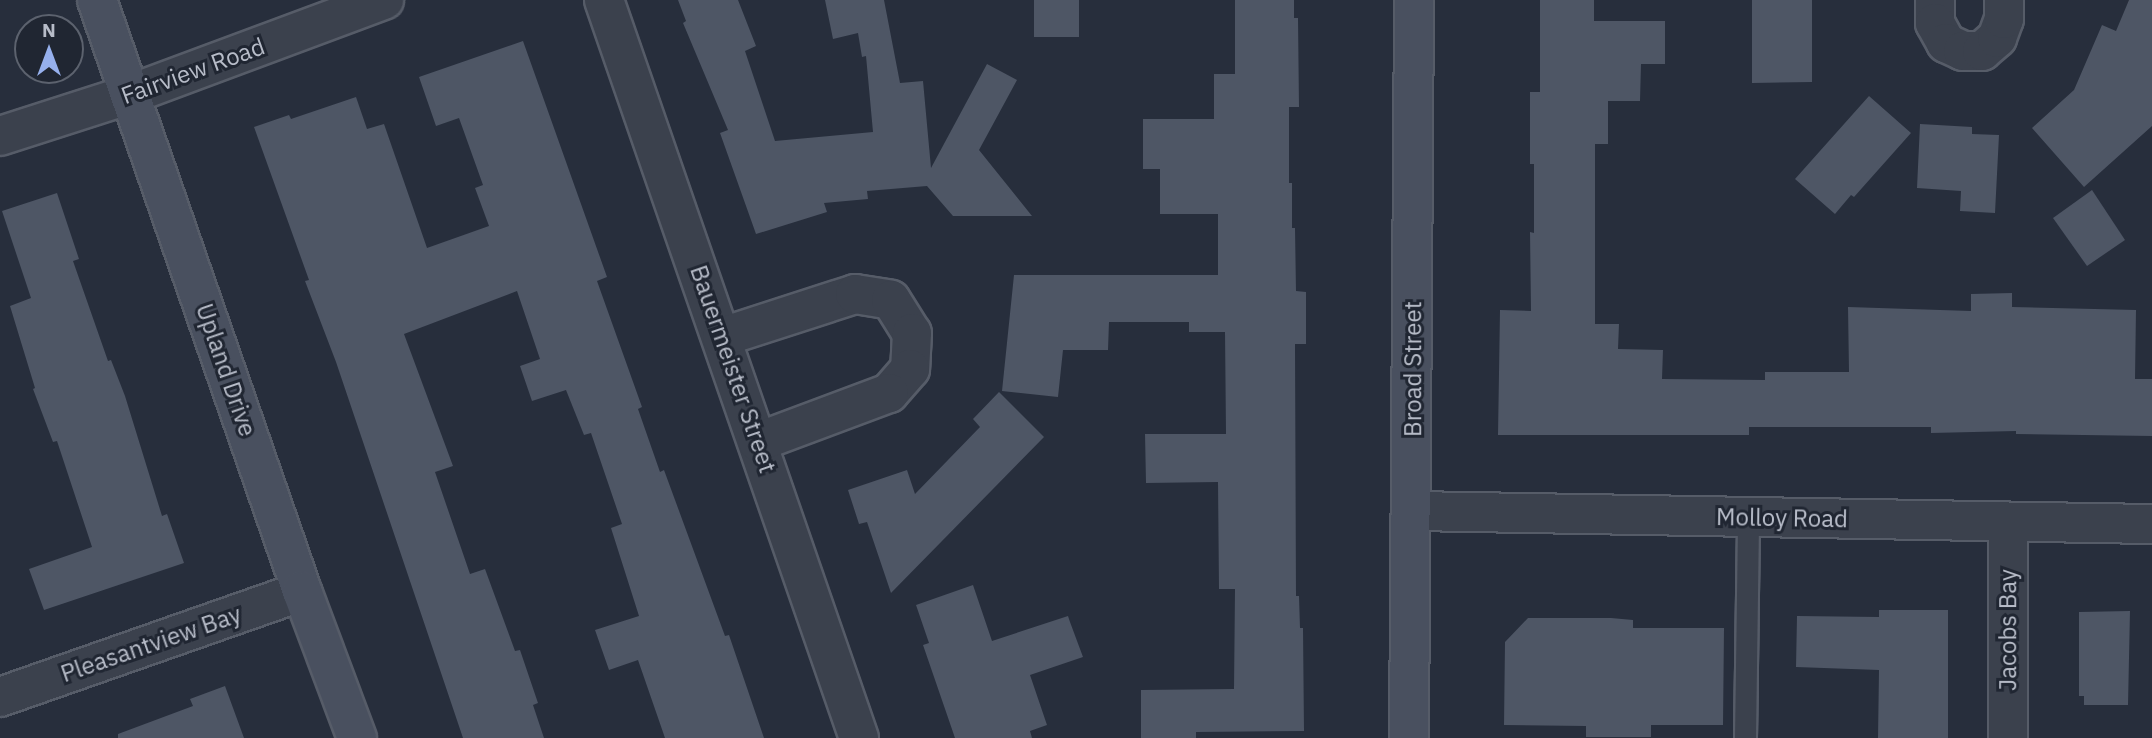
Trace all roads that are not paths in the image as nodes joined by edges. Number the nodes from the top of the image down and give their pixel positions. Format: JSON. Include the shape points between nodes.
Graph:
{"nodes":[{"id":1,"x":97,"y":0,"type":"edge"},
{"id":2,"x":384,"y":0,"type":"edge"},
{"id":3,"x":604,"y":0,"type":"edge"},
{"id":4,"x":1415,"y":0,"type":"edge"},
{"id":5,"x":1935,"y":0,"type":"edge"},
{"id":6,"x":2004,"y":0,"type":"edge"},
{"id":7,"x":131,"y":94,"type":"junction"},
{"id":8,"x":0,"y":136,"type":"edge"},
{"id":9,"x":722,"y":337,"type":"junction"},
{"id":10,"x":758,"y":442,"type":"junction"},
{"id":11,"x":1413,"y":512,"type":"junction"},
{"id":12,"x":1748,"y":517,"type":"junction"},
{"id":13,"x":2008,"y":522,"type":"junction"},
{"id":14,"x":2152,"y":524,"type":"edge"},
{"id":15,"x":302,"y":592,"type":"junction"},
{"id":16,"x":0,"y":697,"type":"edge"},
{"id":17,"x":357,"y":738,"type":"edge"},
{"id":18,"x":859,"y":738,"type":"edge"},
{"id":19,"x":1409,"y":738,"type":"edge"},
{"id":20,"x":1745,"y":738,"type":"edge"},
{"id":21,"x":2008,"y":738,"type":"edge"}],
"edges":[{"from":1,"to":7,"type":"street","name":"Upland Drive"},
{"from":2,"to":7,"type":"street","name":"Fairview Road"},
{"from":3,"to":9,"type":"street","name":"Bauermeister Street"},
{"from":4,"to":11,"type":"street","name":"Broad Street"},
{"from":5,"to":6,"type":"street","via":[[1935,23],[1946,43],[1963,51],[1982,51],[1997,38]]},
{"from":7,"to":8,"type":"street","name":"Fairview Road"},
{"from":7,"to":15,"type":"street","name":"Upland Drive"},
{"from":9,"to":10,"type":"street","name":"Bauermeister Street"},
{"from":9,"to":10,"type":"street","via":[[855,294],[891,300],[912,333],[910,369],[889,393]]},
{"from":10,"to":18,"type":"street","name":"Bauermeister Street"},
{"from":11,"to":12,"type":"street","name":"Molloy Road"},
{"from":11,"to":19,"type":"street","name":"Broad Street"},
{"from":12,"to":13,"type":"street","name":"Molloy Road"},
{"from":12,"to":20,"type":"lane"},
{"from":13,"to":14,"type":"street","name":"Molloy Road"},
{"from":13,"to":21,"type":"street","name":"Jacobs Bay"},
{"from":15,"to":16,"type":"street","name":"Pleasantview Bay"},
{"from":15,"to":17,"type":"street","name":"Upland Drive"}]}
